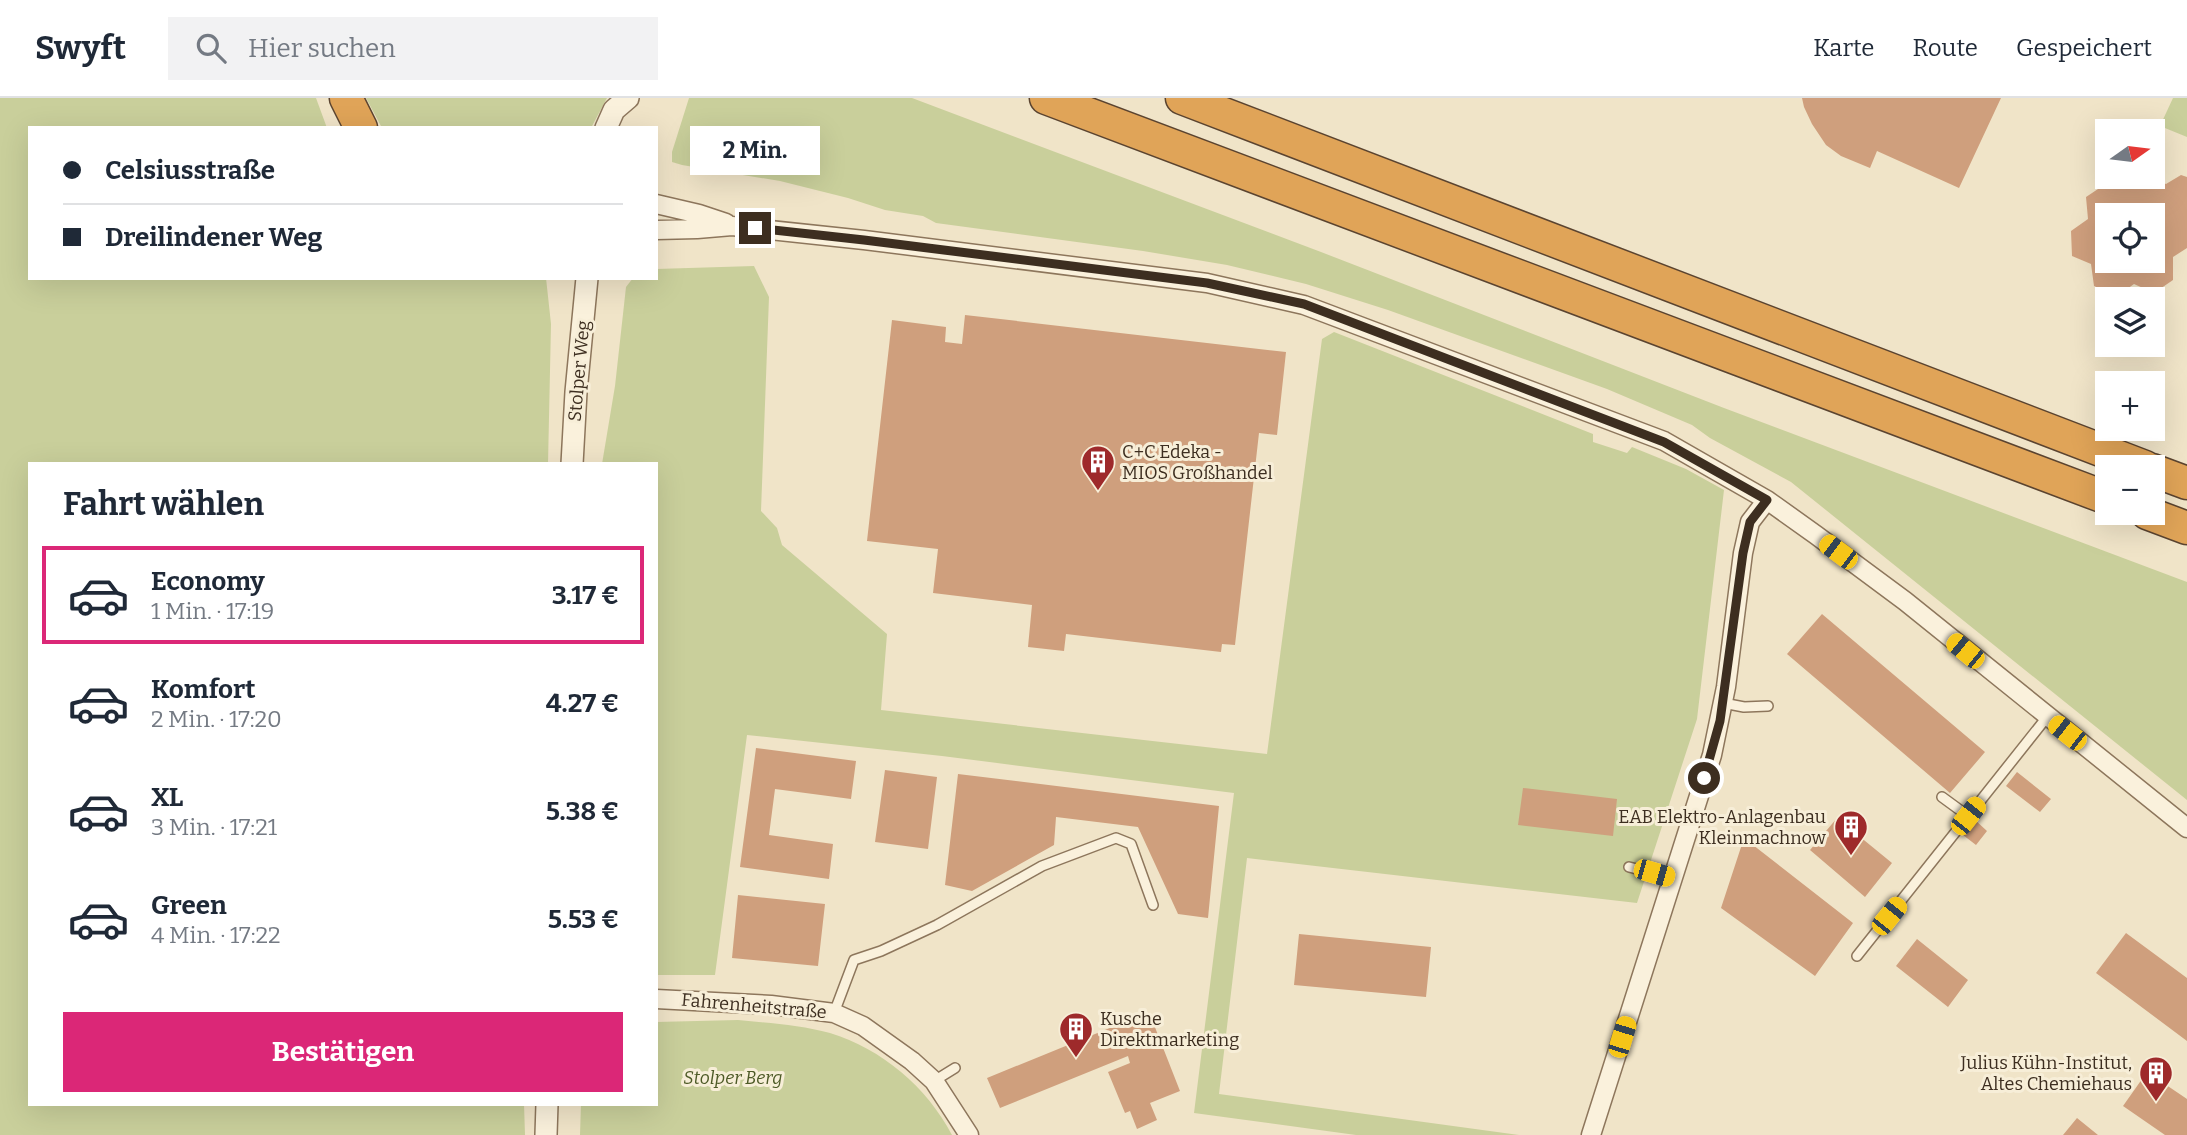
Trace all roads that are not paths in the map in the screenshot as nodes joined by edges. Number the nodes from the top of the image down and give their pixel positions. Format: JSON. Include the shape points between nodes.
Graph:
{"nodes":[{"id":1,"x":346,"y":98,"type":"edge"},
{"id":2,"x":629,"y":98,"type":"edge"},
{"id":3,"x":1046,"y":98,"type":"edge"},
{"id":4,"x":1182,"y":98,"type":"edge"},
{"id":5,"x":360,"y":126,"type":"edge"},
{"id":6,"x":607,"y":126,"type":"edge"},
{"id":7,"x":622,"y":126,"type":"edge"},
{"id":8,"x":658,"y":204,"type":"edge"},
{"id":9,"x":732,"y":226,"type":"junction"},
{"id":10,"x":658,"y":230,"type":"edge"},
{"id":11,"x":587,"y":280,"type":"edge"},
{"id":12,"x":2114,"y":455,"type":"edge"},
{"id":13,"x":572,"y":462,"type":"edge"},
{"id":14,"x":2165,"y":475,"type":"edge"},
{"id":15,"x":2187,"y":483,"type":"edge"},
{"id":16,"x":2095,"y":493,"type":"edge"},
{"id":17,"x":1767,"y":500,"type":"junction"},
{"id":18,"x":2165,"y":520,"type":"edge"},
{"id":19,"x":2187,"y":528,"type":"edge"},
{"id":20,"x":1723,"y":703,"type":"junction"},
{"id":21,"x":1768,"y":706,"type":"dead end"},
{"id":22,"x":2047,"y":717,"type":"junction"},
{"id":23,"x":1942,"y":797,"type":"dead end"},
{"id":24,"x":1968,"y":816,"type":"junction"},
{"id":25,"x":2187,"y":828,"type":"edge"},
{"id":26,"x":1629,"y":867,"type":"dead end"},
{"id":27,"x":1672,"y":878,"type":"junction"},
{"id":28,"x":1153,"y":905,"type":"dead end"},
{"id":29,"x":1857,"y":956,"type":"dead end"},
{"id":30,"x":658,"y":999,"type":"edge"},
{"id":31,"x":834,"y":1013,"type":"junction"},
{"id":32,"x":955,"y":1068,"type":"dead end"},
{"id":33,"x":933,"y":1081,"type":"junction"},
{"id":34,"x":547,"y":1106,"type":"edge"},
{"id":35,"x":546,"y":1135,"type":"edge"},
{"id":36,"x":969,"y":1135,"type":"edge"},
{"id":37,"x":1591,"y":1135,"type":"edge"}],
"edges":[{"from":1,"to":5,"type":"highway"},
{"from":2,"to":6,"type":"street","via":[[614,110]]},
{"from":2,"to":7,"type":"street"},
{"from":3,"to":16,"type":"highway"},
{"from":4,"to":12,"type":"highway"},
{"from":8,"to":9,"type":"street"},
{"from":9,"to":10,"type":"street"},
{"from":9,"to":17,"type":"street","via":[[1207,283],[1304,304],[1664,442]]},
{"from":11,"to":13,"type":"street","name":"Stolper Weg"},
{"from":14,"to":15,"type":"highway"},
{"from":17,"to":20,"type":"street","via":[[1750,522],[1743,553]]},
{"from":17,"to":22,"type":"street","via":[[1905,601]]},
{"from":18,"to":19,"type":"highway"},
{"from":20,"to":21,"type":"lane"},
{"from":20,"to":27,"type":"street","via":[[1712,755]]},
{"from":22,"to":24,"type":"lane"},
{"from":22,"to":25,"type":"street"},
{"from":23,"to":24,"type":"lane"},
{"from":24,"to":29,"type":"lane"},
{"from":26,"to":27,"type":"lane"},
{"from":27,"to":37,"type":"street"},
{"from":28,"to":31,"type":"lane","via":[[1131,844],[1116,838],[1042,866],[937,925],[853,960]]},
{"from":30,"to":31,"type":"street","name":"Fahrenheitstraße"},
{"from":31,"to":33,"type":"street","name":"Fahrenheitstraße","via":[[888,1043]]},
{"from":32,"to":33,"type":"lane"},
{"from":33,"to":36,"type":"street","name":"Fahrenheitstraße"},
{"from":34,"to":35,"type":"street"}]}
